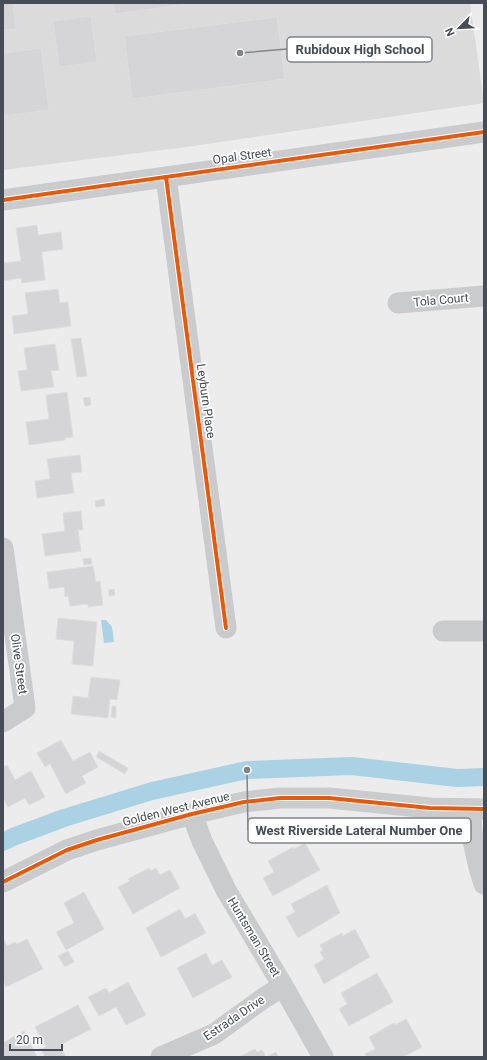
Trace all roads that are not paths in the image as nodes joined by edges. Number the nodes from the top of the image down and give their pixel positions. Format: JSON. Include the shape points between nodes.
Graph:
{"nodes":[{"id":1,"x":484,"y":135,"type":"edge"},
{"id":2,"x":166,"y":177,"type":"junction"},
{"id":3,"x":3,"y":200,"type":"edge"},
{"id":4,"x":484,"y":296,"type":"edge"},
{"id":5,"x":398,"y":303,"type":"dead end"},
{"id":6,"x":3,"y":548,"type":"edge"},
{"id":7,"x":226,"y":628,"type":"dead end"},
{"id":8,"x":443,"y":631,"type":"dead end"},
{"id":9,"x":484,"y":631,"type":"edge"},
{"id":10,"x":3,"y":722,"type":"edge"},
{"id":11,"x":477,"y":809,"type":"edge"},
{"id":12,"x":192,"y":814,"type":"junction"},
{"id":13,"x":3,"y":882,"type":"edge"},
{"id":14,"x":484,"y":884,"type":"edge"},
{"id":15,"x":283,"y":986,"type":"junction"},
{"id":16,"x":161,"y":1057,"type":"edge"},
{"id":17,"x":323,"y":1057,"type":"edge"}],
"edges":[{"from":1,"to":2,"type":"street","name":"Opal Street"},
{"from":2,"to":3,"type":"street","name":"Opal Street"},
{"from":2,"to":7,"type":"street","name":"Leyburn Place"},
{"from":4,"to":5,"type":"street","name":"Tola Court"},
{"from":6,"to":10,"type":"street","name":"Olive Street","via":[[24,708]]},
{"from":8,"to":9,"type":"street"},
{"from":11,"to":12,"type":"street","name":"Golden West Avenue","via":[[430,808],[329,798],[286,798],[244,802]]},
{"from":11,"to":14,"type":"street","via":[[472,839]]},
{"from":12,"to":13,"type":"street","name":"Golden West Avenue","via":[[67,850]]},
{"from":12,"to":15,"type":"street","name":"Huntsman Street","via":[[217,872]]},
{"from":15,"to":16,"type":"street","name":"Estrada Drive","via":[[214,1034]]},
{"from":15,"to":17,"type":"street","name":"Huntsman Street"}]}
